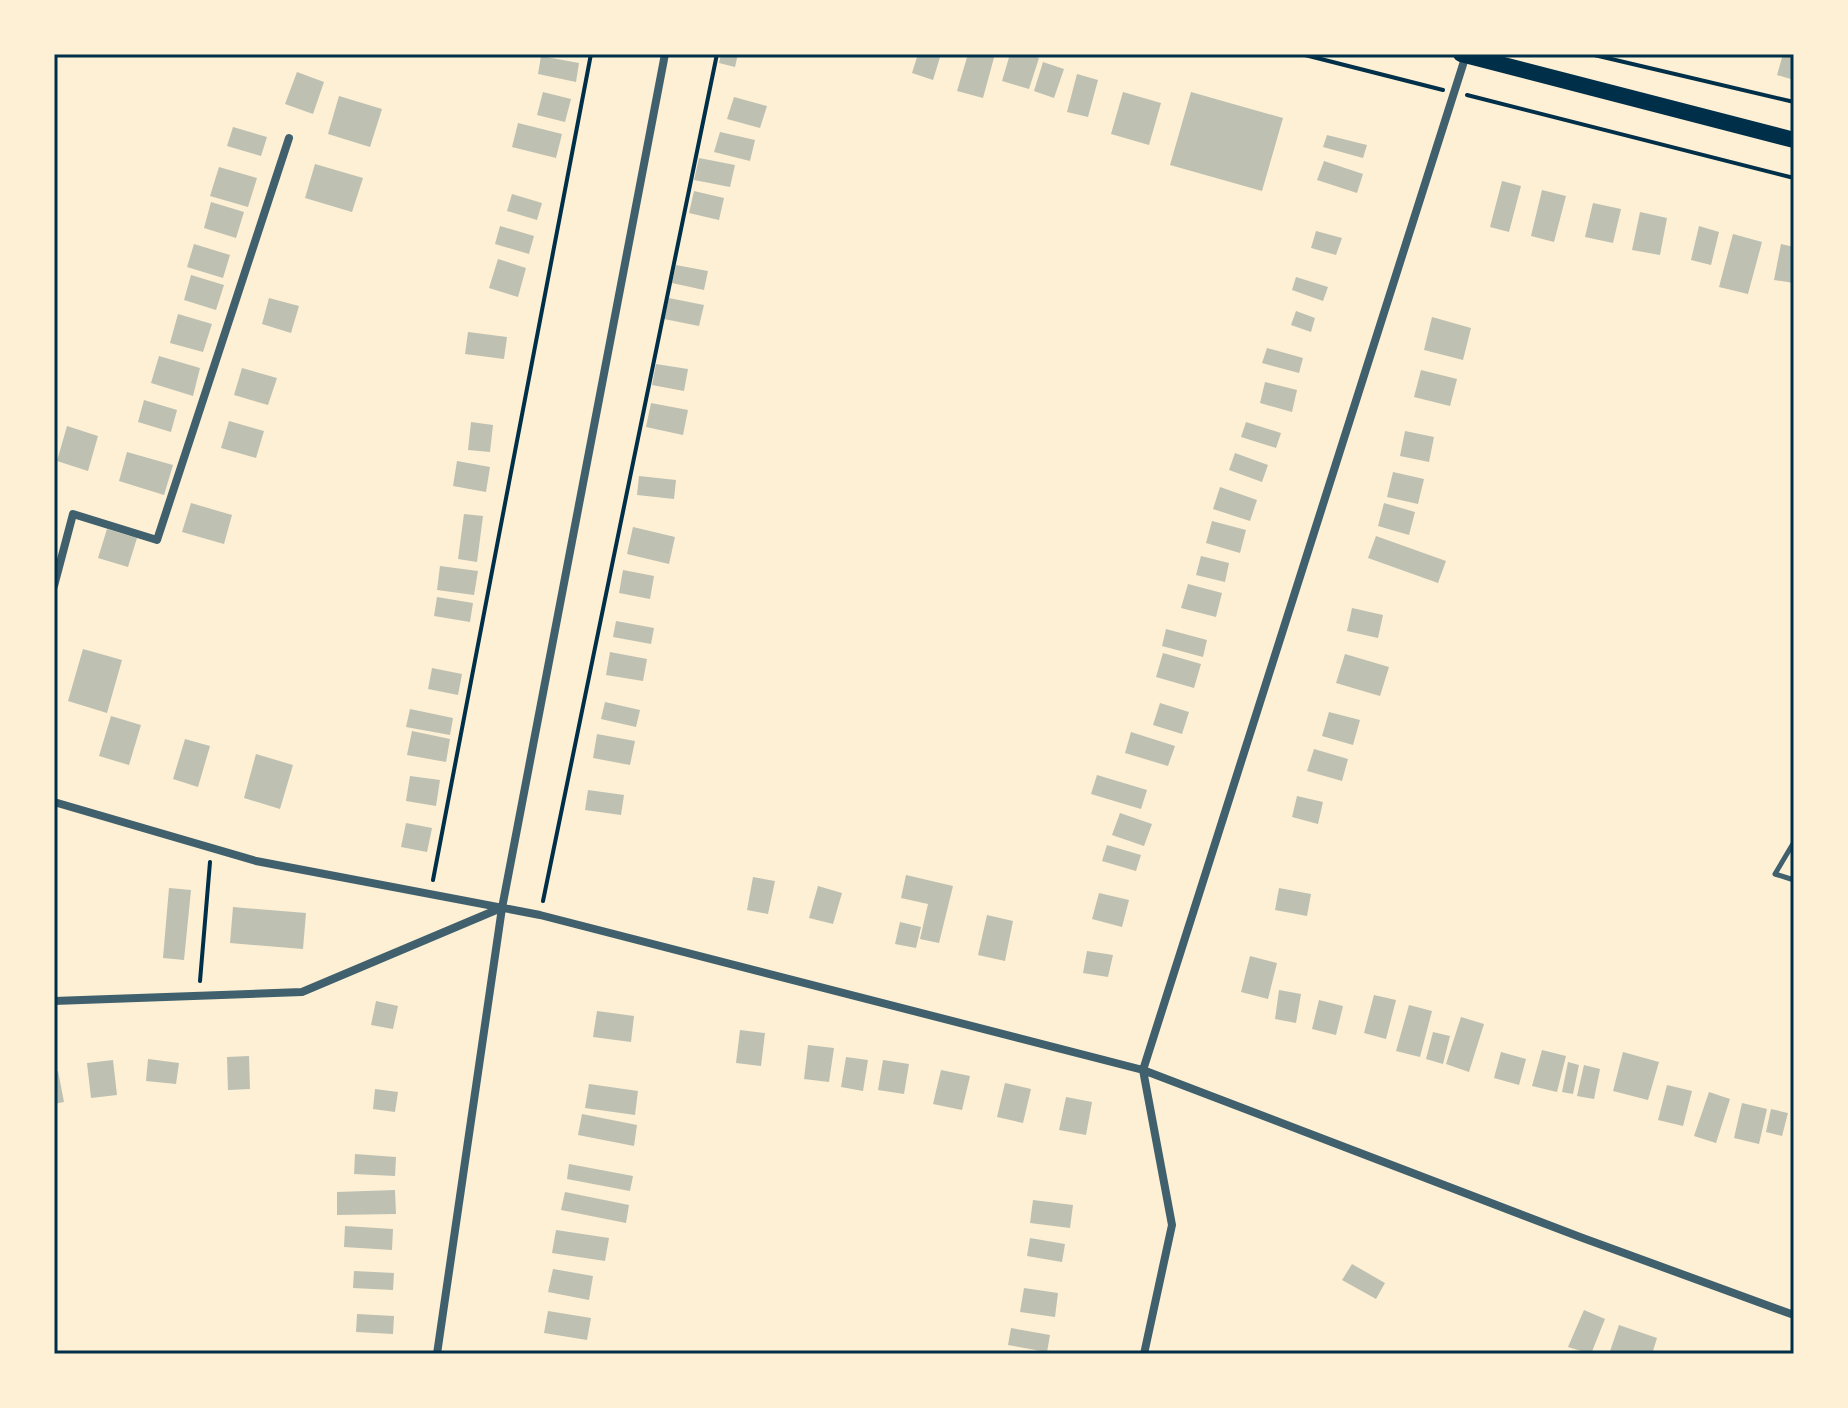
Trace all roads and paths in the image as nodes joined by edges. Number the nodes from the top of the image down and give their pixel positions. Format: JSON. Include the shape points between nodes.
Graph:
{"nodes":[{"id":1,"x":591,"y":54,"type":"edge"},
{"id":2,"x":665,"y":54,"type":"edge"},
{"id":3,"x":717,"y":54,"type":"edge"},
{"id":4,"x":1301,"y":54,"type":"edge"},
{"id":5,"x":1464,"y":54,"type":"edge"},
{"id":6,"x":1590,"y":54,"type":"edge"},
{"id":7,"x":1454,"y":92,"type":"junction"},
{"id":8,"x":1794,"y":102,"type":"edge"},
{"id":9,"x":289,"y":138,"type":"dead end"},
{"id":10,"x":1794,"y":140,"type":"edge"},
{"id":11,"x":1794,"y":178,"type":"edge"},
{"id":12,"x":54,"y":586,"type":"edge"},
{"id":13,"x":54,"y":802,"type":"edge"},
{"id":14,"x":1794,"y":842,"type":"edge"},
{"id":15,"x":209,"y":872,"type":"dead end"},
{"id":16,"x":1794,"y":880,"type":"edge"},
{"id":17,"x":431,"y":894,"type":"junction"},
{"id":18,"x":502,"y":908,"type":"junction"},
{"id":19,"x":540,"y":915,"type":"junction"},
{"id":20,"x":200,"y":973,"type":"dead end"},
{"id":21,"x":54,"y":1001,"type":"edge"},
{"id":22,"x":1143,"y":1070,"type":"junction"},
{"id":23,"x":1794,"y":1315,"type":"edge"},
{"id":24,"x":437,"y":1354,"type":"edge"},
{"id":25,"x":1144,"y":1354,"type":"edge"}],
"edges":[{"from":1,"to":17,"type":"path"},
{"from":2,"to":18,"type":"street"},
{"from":3,"to":19,"type":"path"},
{"from":4,"to":7,"type":"path"},
{"from":5,"to":7,"type":"street"},
{"from":5,"to":10,"type":"main road"},
{"from":6,"to":8,"type":"path"},
{"from":7,"to":11,"type":"path"},
{"from":7,"to":22,"type":"street"},
{"from":9,"to":12,"type":"street","via":[[157,540],[73,514]]},
{"from":13,"to":17,"type":"street","via":[[256,861]]},
{"from":14,"to":16,"type":"lane","via":[[1775,874]]},
{"from":15,"to":20,"type":"path"},
{"from":17,"to":18,"type":"street"},
{"from":18,"to":19,"type":"street"},
{"from":18,"to":21,"type":"street","via":[[302,992]]},
{"from":18,"to":24,"type":"street"},
{"from":19,"to":22,"type":"street"},
{"from":22,"to":23,"type":"street"},
{"from":22,"to":25,"type":"street","via":[[1172,1225]]}]}
